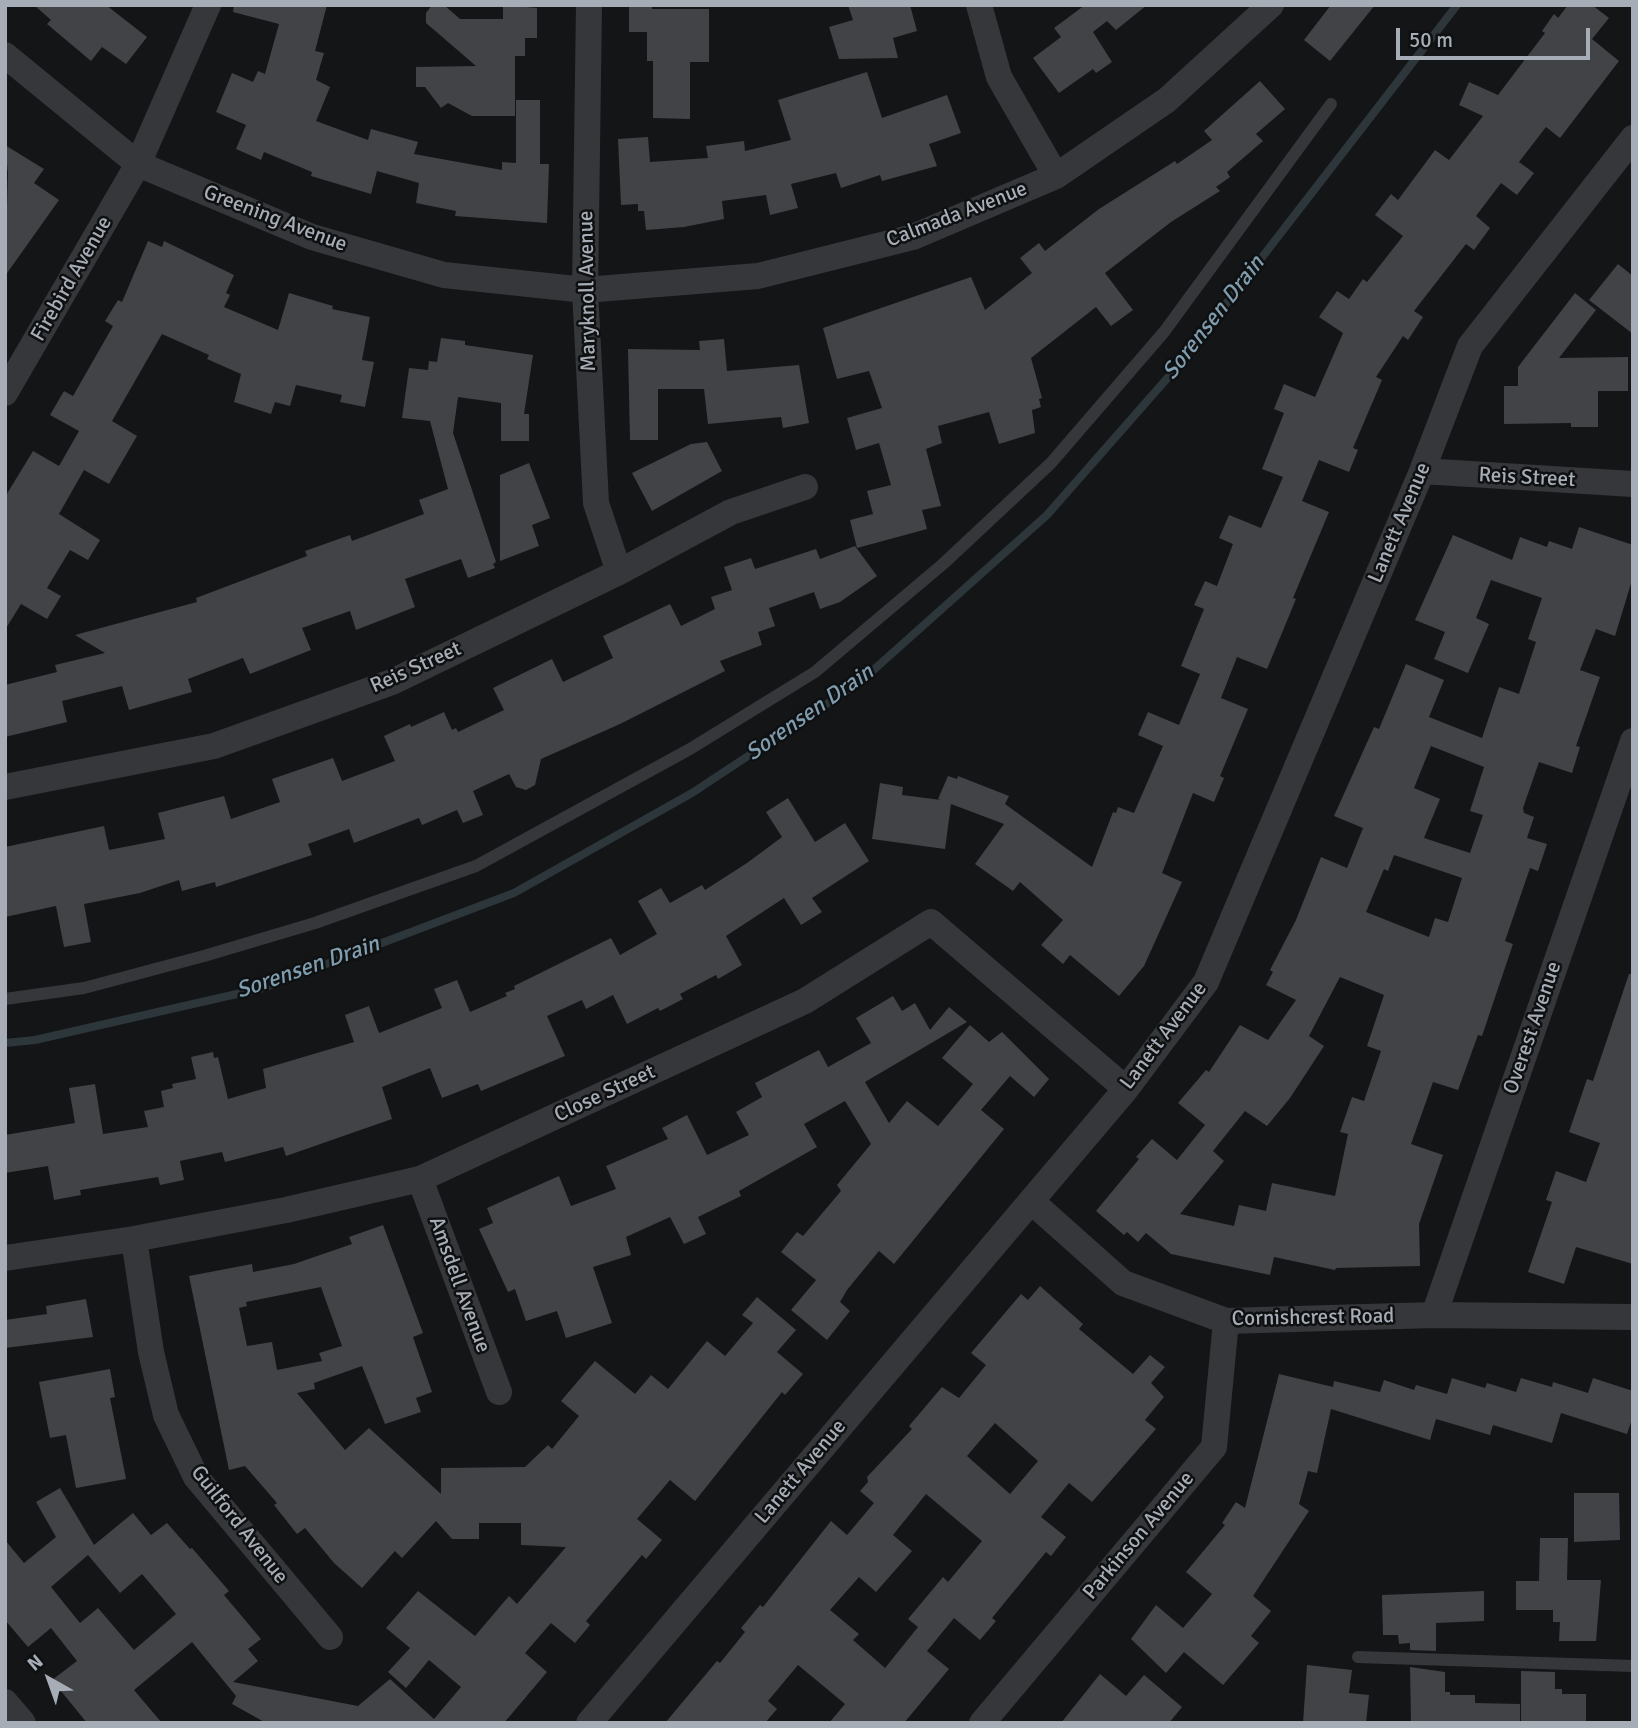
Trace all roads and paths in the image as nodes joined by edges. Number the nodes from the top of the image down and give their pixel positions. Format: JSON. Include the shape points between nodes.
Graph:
{"nodes":[{"id":1,"x":208,"y":5,"type":"edge"},
{"id":2,"x":589,"y":5,"type":"edge"},
{"id":3,"x":979,"y":5,"type":"edge"},
{"id":4,"x":1271,"y":5,"type":"edge"},
{"id":5,"x":5,"y":55,"type":"edge"},
{"id":6,"x":1331,"y":104,"type":"dead end"},
{"id":7,"x":1633,"y":138,"type":"edge"},
{"id":8,"x":138,"y":164,"type":"junction"},
{"id":9,"x":1056,"y":176,"type":"junction"},
{"id":10,"x":585,"y":290,"type":"junction"},
{"id":11,"x":5,"y":393,"type":"edge"},
{"id":12,"x":1422,"y":471,"type":"junction"},
{"id":13,"x":1633,"y":484,"type":"edge"},
{"id":14,"x":805,"y":487,"type":"dead end"},
{"id":15,"x":619,"y":572,"type":"junction"},
{"id":16,"x":1633,"y":741,"type":"edge"},
{"id":17,"x":5,"y":788,"type":"edge"},
{"id":18,"x":5,"y":999,"type":"edge"},
{"id":19,"x":1126,"y":1089,"type":"junction"},
{"id":20,"x":420,"y":1179,"type":"junction"},
{"id":21,"x":1031,"y":1201,"type":"junction"},
{"id":22,"x":134,"y":1239,"type":"junction"},
{"id":23,"x":5,"y":1258,"type":"edge"},
{"id":24,"x":1434,"y":1315,"type":"junction"},
{"id":25,"x":1633,"y":1317,"type":"edge"},
{"id":26,"x":1226,"y":1321,"type":"junction"},
{"id":27,"x":499,"y":1392,"type":"dead end"},
{"id":28,"x":330,"y":1637,"type":"dead end"},
{"id":29,"x":1358,"y":1657,"type":"dead end"},
{"id":30,"x":1633,"y":1666,"type":"edge"},
{"id":31,"x":5,"y":1702,"type":"edge"},
{"id":32,"x":23,"y":1723,"type":"edge"},
{"id":33,"x":589,"y":1723,"type":"edge"},
{"id":34,"x":982,"y":1723,"type":"edge"}],
"edges":[{"from":1,"to":8,"type":"street","name":"Firebird Avenue"},
{"from":2,"to":10,"type":"street","name":"Maryknoll Avenue"},
{"from":3,"to":9,"type":"street","via":[[999,77]]},
{"from":4,"to":9,"type":"street","name":"Calmada Avenue","via":[[1167,100]]},
{"from":5,"to":8,"type":"street","name":"Greening Avenue"},
{"from":6,"to":18,"type":"lane","via":[[1164,332],[1051,463],[943,565],[815,672],[690,750],[476,866],[315,923],[204,956],[84,988]]},
{"from":7,"to":12,"type":"street","name":"Lanett Avenue","via":[[1470,346]]},
{"from":8,"to":10,"type":"street","name":"Greening Avenue","via":[[312,237],[444,275]]},
{"from":8,"to":11,"type":"street","name":"Firebird Avenue"},
{"from":9,"to":10,"type":"street","name":"Calmada Avenue","via":[[913,237],[758,276]]},
{"from":10,"to":15,"type":"street","name":"Maryknoll Avenue","via":[[596,503]]},
{"from":12,"to":13,"type":"street","name":"Reis Street"},
{"from":12,"to":19,"type":"street","name":"Lanett Avenue","via":[[1206,982]]},
{"from":14,"to":15,"type":"street","name":"Reis Street","via":[[731,512]]},
{"from":15,"to":17,"type":"street","name":"Reis Street","via":[[392,681],[214,746]]},
{"from":16,"to":24,"type":"street","name":"Overest Avenue"},
{"from":19,"to":20,"type":"street","name":"Close Street","via":[[931,922],[805,1001]]},
{"from":19,"to":21,"type":"street","name":"Lanett Avenue"},
{"from":20,"to":22,"type":"street","name":"Close Street"},
{"from":20,"to":27,"type":"street","name":"Amsdell Avenue"},
{"from":21,"to":26,"type":"street","name":"Cornishcrest Road","via":[[1123,1283]]},
{"from":21,"to":33,"type":"street","name":"Lanett Avenue"},
{"from":22,"to":23,"type":"street","name":"Close Street"},
{"from":22,"to":28,"type":"street","name":"Guilford Avenue","via":[[166,1415],[196,1477]]},
{"from":24,"to":25,"type":"street","name":"Cornishcrest Road"},
{"from":24,"to":26,"type":"street","name":"Cornishcrest Road"},
{"from":26,"to":34,"type":"street","name":"Parkinson Avenue","via":[[1214,1447]]},
{"from":29,"to":30,"type":"lane"},
{"from":31,"to":32,"type":"street"}]}
